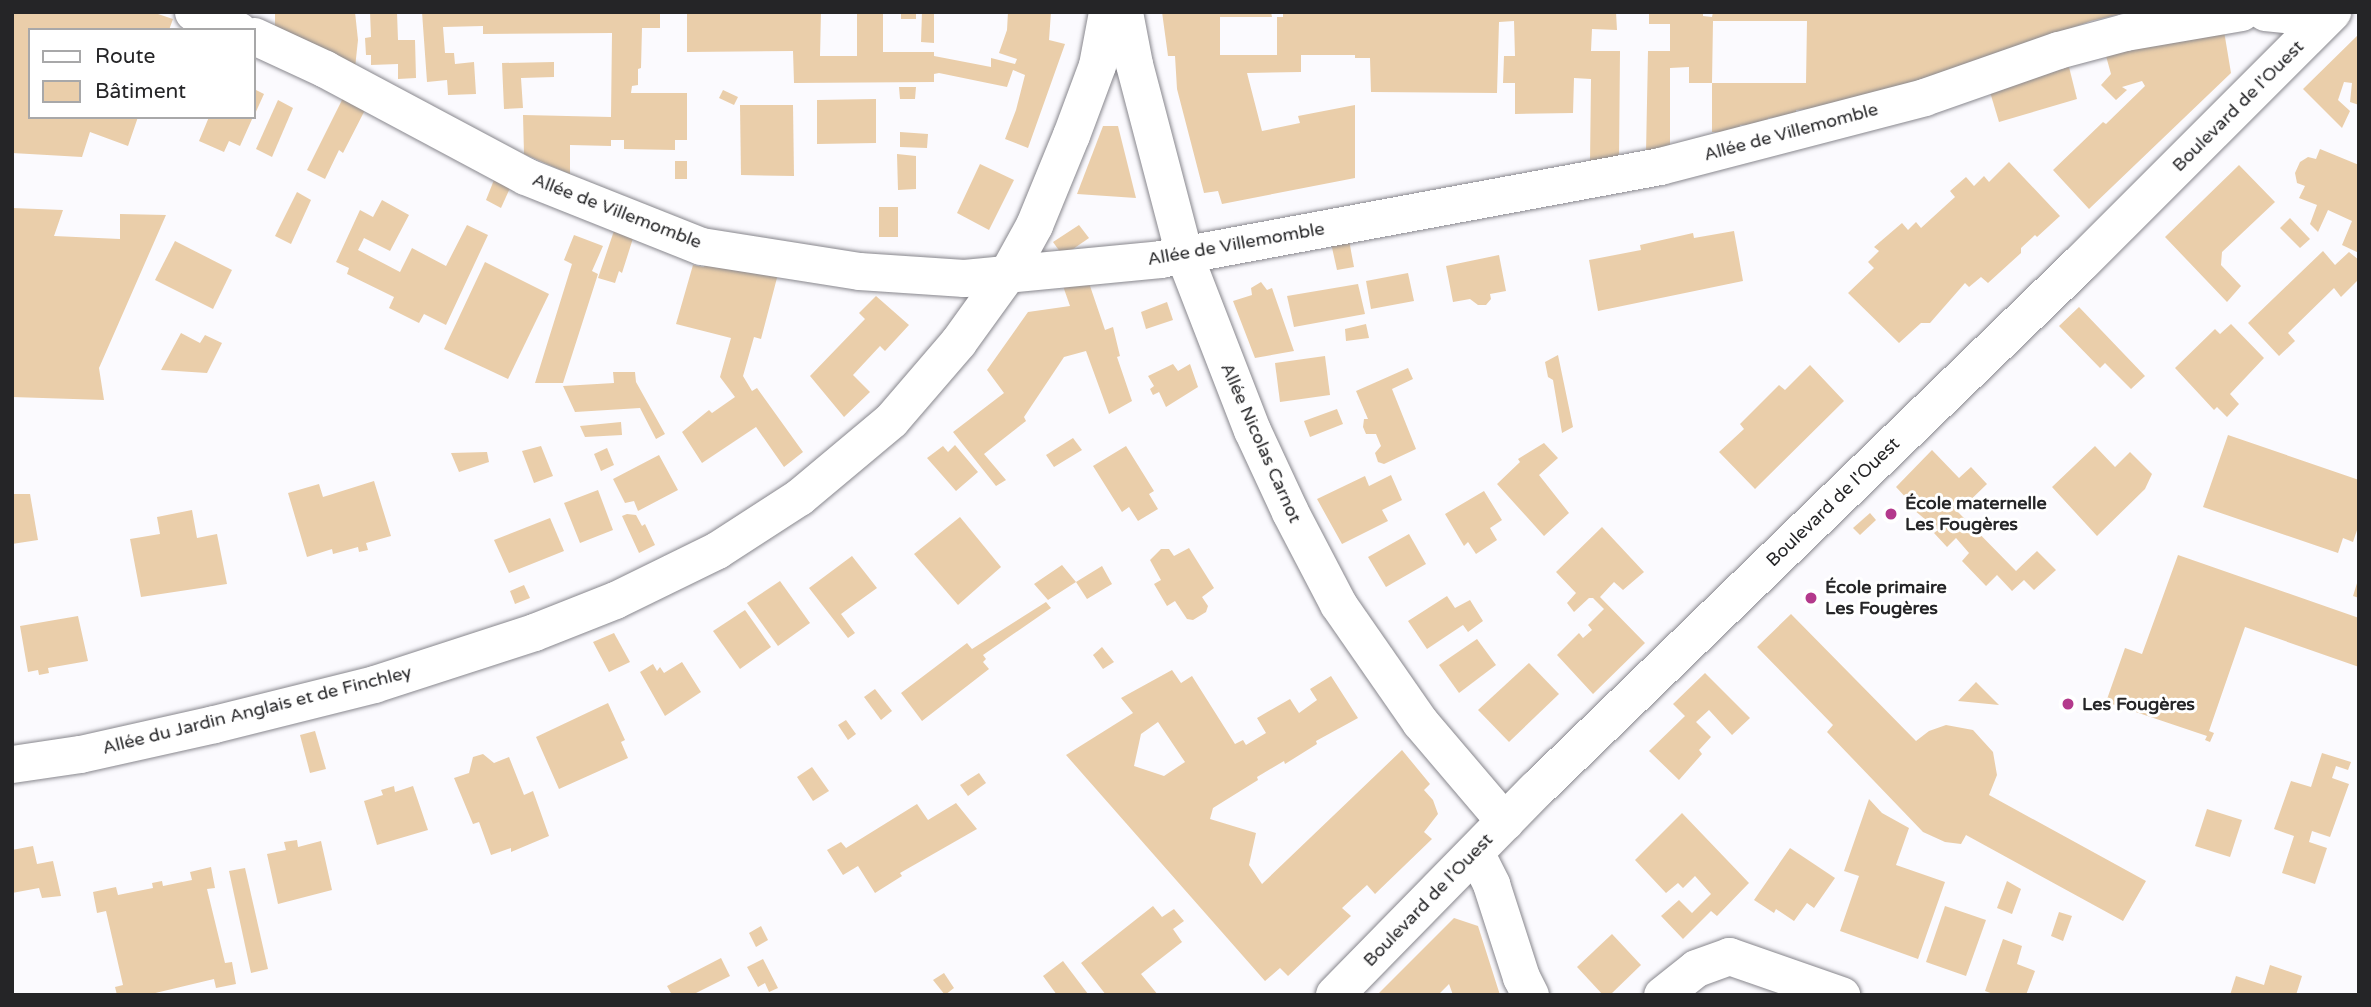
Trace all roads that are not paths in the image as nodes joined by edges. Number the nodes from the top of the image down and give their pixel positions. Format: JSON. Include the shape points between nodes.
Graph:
{"nodes":[{"id":1,"x":193,"y":12,"type":"edge"},
{"id":2,"x":1107,"y":12,"type":"edge"},
{"id":3,"x":1124,"y":12,"type":"edge"},
{"id":4,"x":2241,"y":12,"type":"edge"},
{"id":5,"x":2265,"y":12,"type":"edge"},
{"id":6,"x":2322,"y":21,"type":"edge"},
{"id":7,"x":233,"y":28,"type":"edge"},
{"id":8,"x":256,"y":37,"type":"edge"},
{"id":9,"x":1184,"y":255,"type":"junction"},
{"id":10,"x":1007,"y":274,"type":"junction"},
{"id":11,"x":12,"y":764,"type":"edge"},
{"id":12,"x":1505,"y":822,"type":"junction"},
{"id":13,"x":1475,"y":852,"type":"junction"},
{"id":14,"x":1335,"y":995,"type":"edge"},
{"id":15,"x":1530,"y":995,"type":"edge"},
{"id":16,"x":1662,"y":995,"type":"edge"},
{"id":17,"x":1841,"y":995,"type":"edge"}],
"edges":[{"from":1,"to":7,"type":"street"},
{"from":2,"to":10,"type":"street","name":"Allée du Jardin Anglais et de Finchley","via":[[1097,65],[1071,135],[1034,225]]},
{"from":3,"to":9,"type":"street","name":"Allée Nicolas Carnot"},
{"from":4,"to":9,"type":"street","name":"Allée de Villemomble","via":[[2059,50],[1924,97],[1660,166]]},
{"from":5,"to":6,"type":"street"},
{"from":6,"to":12,"type":"street","name":"Boulevard de l'Ouest","via":[[2082,262]]},
{"from":8,"to":10,"type":"street","name":"Allée de Villemomble","via":[[525,176],[701,246],[859,271],[964,278]]},
{"from":9,"to":10,"type":"street","name":"Allée de Villemomble"},
{"from":9,"to":12,"type":"street","name":"Allée Nicolas Carnot","via":[[1252,430],[1338,604],[1420,722]]},
{"from":10,"to":11,"type":"street","name":"Allée du Jardin Anglais et de Finchley","via":[[958,342],[891,420],[799,497],[699,559],[615,600],[534,632],[374,684],[80,754]]},
{"from":12,"to":13,"type":"street","name":"Boulevard de l'Ouest"},
{"from":13,"to":14,"type":"street","name":"Boulevard de l'Ouest"},
{"from":13,"to":15,"type":"street"},
{"from":16,"to":17,"type":"street","via":[[1696,968],[1729,956]]}]}
